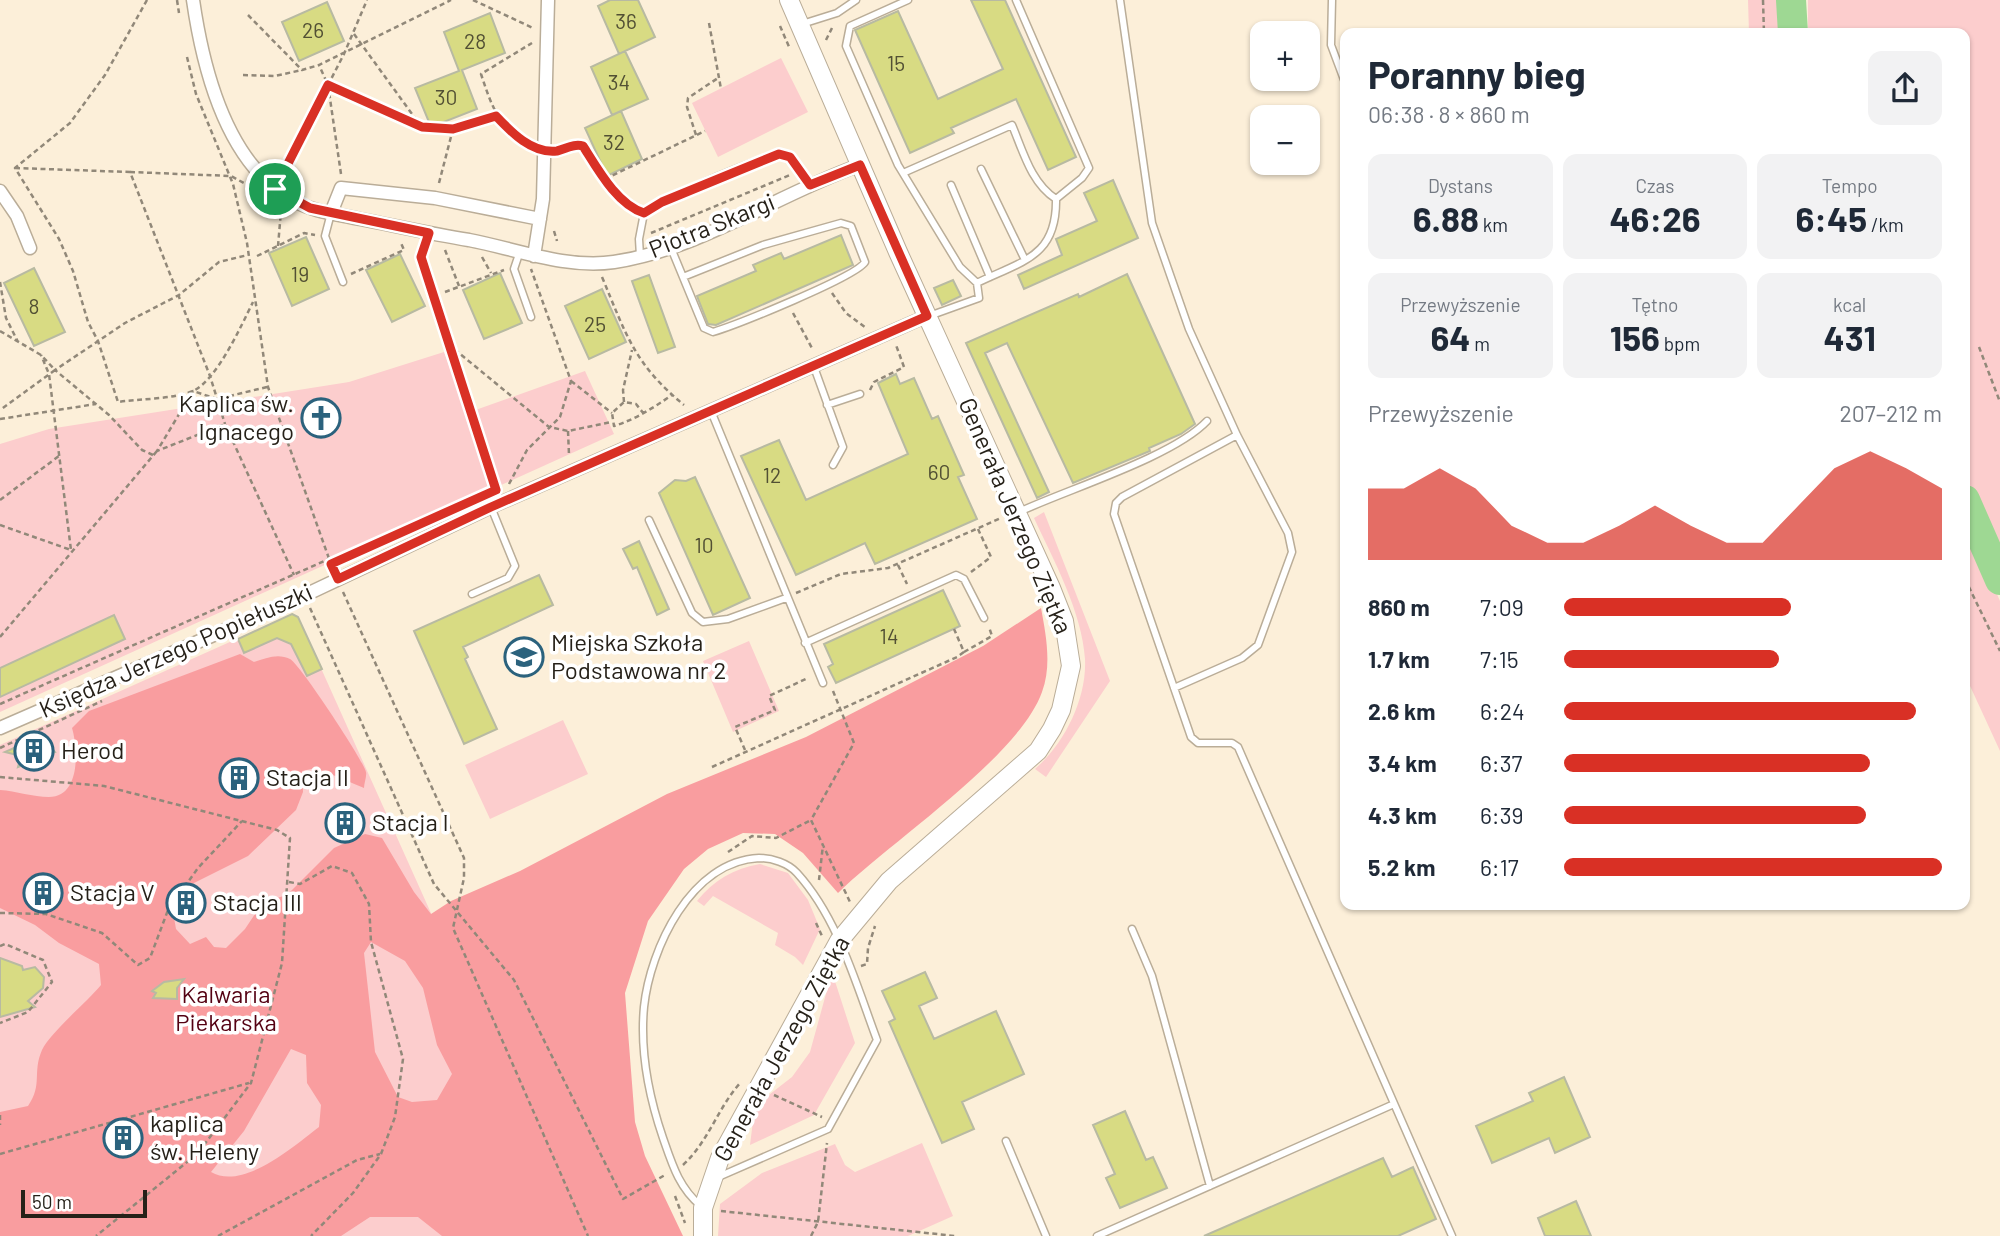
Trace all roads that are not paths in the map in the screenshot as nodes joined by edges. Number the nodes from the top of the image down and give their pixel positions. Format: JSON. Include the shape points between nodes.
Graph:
{"nodes":[{"id":1,"x":192,"y":0,"type":"edge"},
{"id":2,"x":548,"y":0,"type":"edge"},
{"id":3,"x":789,"y":0,"type":"edge"},
{"id":4,"x":856,"y":0,"type":"edge"},
{"id":5,"x":908,"y":0,"type":"edge"},
{"id":6,"x":1016,"y":0,"type":"edge"},
{"id":7,"x":1120,"y":0,"type":"edge"},
{"id":8,"x":1332,"y":0,"type":"edge"},
{"id":9,"x":800,"y":24,"type":"junction"},
{"id":10,"x":1340,"y":69,"type":"edge"},
{"id":11,"x":860,"y":165,"type":"junction"},
{"id":12,"x":981,"y":169,"type":"dead end"},
{"id":13,"x":903,"y":173,"type":"junction"},
{"id":14,"x":810,"y":185,"type":"junction"},
{"id":15,"x":951,"y":185,"type":"dead end"},
{"id":16,"x":0,"y":191,"type":"edge"},
{"id":17,"x":1056,"y":199,"type":"junction"},
{"id":18,"x":331,"y":213,"type":"junction"},
{"id":19,"x":540,"y":219,"type":"junction"},
{"id":20,"x":429,"y":233,"type":"junction"},
{"id":21,"x":671,"y":246,"type":"junction"},
{"id":22,"x":30,"y":248,"type":"dead end"},
{"id":23,"x":519,"y":254,"type":"junction"},
{"id":24,"x":640,"y":256,"type":"junction"},
{"id":25,"x":532,"y":260,"type":"junction"},
{"id":26,"x":1025,"y":260,"type":"junction"},
{"id":27,"x":990,"y":276,"type":"junction"},
{"id":28,"x":683,"y":277,"type":"junction"},
{"id":29,"x":342,"y":280,"type":"road end"},
{"id":30,"x":977,"y":283,"type":"junction"},
{"id":31,"x":435,"y":296,"type":"road end"},
{"id":32,"x":927,"y":316,"type":"junction"},
{"id":33,"x":530,"y":317,"type":"dead end"},
{"id":34,"x":814,"y":367,"type":"junction"},
{"id":35,"x":860,"y":394,"type":"dead end"},
{"id":36,"x":827,"y":405,"type":"junction"},
{"id":37,"x":710,"y":411,"type":"junction"},
{"id":38,"x":1207,"y":421,"type":"dead end"},
{"id":39,"x":1237,"y":435,"type":"junction"},
{"id":40,"x":833,"y":465,"type":"dead end"},
{"id":41,"x":489,"y":501,"type":"junction"},
{"id":42,"x":1011,"y":514,"type":"junction"},
{"id":43,"x":649,"y":520,"type":"dead end"},
{"id":44,"x":472,"y":594,"type":"dead end"},
{"id":45,"x":786,"y":598,"type":"junction"},
{"id":46,"x":984,"y":618,"type":"road end"},
{"id":47,"x":805,"y":643,"type":"junction"},
{"id":48,"x":824,"y":683,"type":"road end"},
{"id":49,"x":1174,"y":688,"type":"junction"},
{"id":50,"x":0,"y":728,"type":"edge"},
{"id":51,"x":1132,"y":929,"type":"dead end"},
{"id":52,"x":830,"y":942,"type":"junction"},
{"id":53,"x":1394,"y":1104,"type":"junction"},
{"id":54,"x":1006,"y":1142,"type":"dead end"},
{"id":55,"x":711,"y":1180,"type":"junction"},
{"id":56,"x":1209,"y":1186,"type":"junction"},
{"id":57,"x":703,"y":1208,"type":"junction"},
{"id":58,"x":695,"y":1234,"type":"edge"},
{"id":59,"x":1046,"y":1236,"type":"edge"},
{"id":60,"x":1097,"y":1236,"type":"edge"},
{"id":61,"x":1452,"y":1236,"type":"edge"}],
"edges":[{"from":1,"to":18,"type":"street","name":"Piotra Skargi","via":[[213,95],[242,149],[275,189],[310,208]]},
{"from":2,"to":19,"type":"street"},
{"from":3,"to":9,"type":"street","name":"Generała Jerzego Ziętka"},
{"from":4,"to":9,"type":"lane","via":[[837,13]]},
{"from":5,"to":13,"type":"lane","via":[[850,26],[845,36]]},
{"from":6,"to":17,"type":"lane","via":[[1087,158],[1089,168],[1082,178]]},
{"from":7,"to":39,"type":"lane","via":[[1152,223],[1189,328]]},
{"from":8,"to":10,"type":"lane","via":[[1331,45]]},
{"from":9,"to":11,"type":"street","name":"Generała Jerzego Ziętka"},
{"from":11,"to":14,"type":"street","name":"Piotra Skargi"},
{"from":11,"to":32,"type":"street","name":"Generała Jerzego Ziętka"},
{"from":12,"to":26,"type":"lane"},
{"from":13,"to":17,"type":"lane","via":[[1012,125],[1034,175]]},
{"from":13,"to":30,"type":"lane","via":[[960,267]]},
{"from":14,"to":21,"type":"street","name":"Piotra Skargi"},
{"from":14,"to":24,"type":"lane","via":[[790,157],[779,154],[662,202],[644,213]]},
{"from":15,"to":27,"type":"lane"},
{"from":16,"to":22,"type":"street","via":[[18,216]]},
{"from":17,"to":26,"type":"lane","via":[[1056,223],[1046,245]]},
{"from":18,"to":19,"type":"street","via":[[341,188],[435,198]]},
{"from":18,"to":20,"type":"street","name":"Piotra Skargi"},
{"from":18,"to":29,"type":"lane","via":[[325,236]]},
{"from":19,"to":25,"type":"street"},
{"from":20,"to":23,"type":"street","name":"Piotra Skargi"},
{"from":20,"to":31,"type":"lane","via":[[421,257]]},
{"from":21,"to":24,"type":"street","name":"Piotra Skargi"},
{"from":21,"to":28,"type":"lane"},
{"from":23,"to":25,"type":"street","name":"Piotra Skargi"},
{"from":23,"to":33,"type":"lane","via":[[514,269]]},
{"from":24,"to":25,"type":"street","name":"Piotra Skargi","via":[[599,262]]},
{"from":26,"to":27,"type":"lane"},
{"from":27,"to":30,"type":"lane"},
{"from":28,"to":28,"type":"lane","via":[[708,331],[827,285],[865,262],[851,226],[841,223],[763,244]]},
{"from":30,"to":32,"type":"lane","via":[[979,298]]},
{"from":32,"to":34,"type":"street","name":"Księdza Jerzego Popiełuszki"},
{"from":32,"to":42,"type":"street","name":"Generała Jerzego Ziętka"},
{"from":34,"to":36,"type":"lane"},
{"from":34,"to":37,"type":"street","name":"Księdza Jerzego Popiełuszki"},
{"from":35,"to":36,"type":"lane"},
{"from":36,"to":40,"type":"lane","via":[[843,447]]},
{"from":37,"to":41,"type":"street","name":"Księdza Jerzego Popiełuszki"},
{"from":37,"to":45,"type":"lane"},
{"from":38,"to":42,"type":"lane","via":[[1196,433],[1163,450]]},
{"from":39,"to":49,"type":"lane","via":[[1288,533],[1292,552],[1258,645],[1242,658]]},
{"from":39,"to":49,"type":"lane","via":[[1116,503],[1114,514]]},
{"from":41,"to":44,"type":"lane","via":[[515,566],[508,578]]},
{"from":41,"to":50,"type":"street","name":"Księdza Jerzego Popiełuszki","via":[[303,596]]},
{"from":42,"to":52,"type":"street","name":"Generała Jerzego Ziętka","via":[[1064,621],[1071,666],[1060,710],[1038,751],[889,881]]},
{"from":43,"to":45,"type":"lane","via":[[692,613],[703,622],[728,619]]},
{"from":45,"to":47,"type":"lane"},
{"from":46,"to":47,"type":"lane","via":[[964,579],[956,575]]},
{"from":47,"to":48,"type":"lane"},
{"from":49,"to":53,"type":"lane","via":[[1191,737],[1198,743],[1238,747]]},
{"from":51,"to":56,"type":"lane","via":[[1152,976]]},
{"from":52,"to":55,"type":"street","name":"Generała Jerzego Ziętka"},
{"from":52,"to":55,"type":"lane","via":[[877,1040],[828,1129]]},
{"from":52,"to":57,"type":"lane","via":[[808,888],[795,871],[781,862],[747,859],[728,865],[695,891],[663,940],[644,1008],[648,1079],[674,1169],[685,1193]]},
{"from":53,"to":56,"type":"lane"},
{"from":53,"to":61,"type":"lane"},
{"from":54,"to":59,"type":"lane"},
{"from":55,"to":57,"type":"street","name":"Generała Jerzego Ziętka"},
{"from":56,"to":60,"type":"lane"},
{"from":57,"to":58,"type":"street","name":"Generała Jerzego Ziętka"}]}
